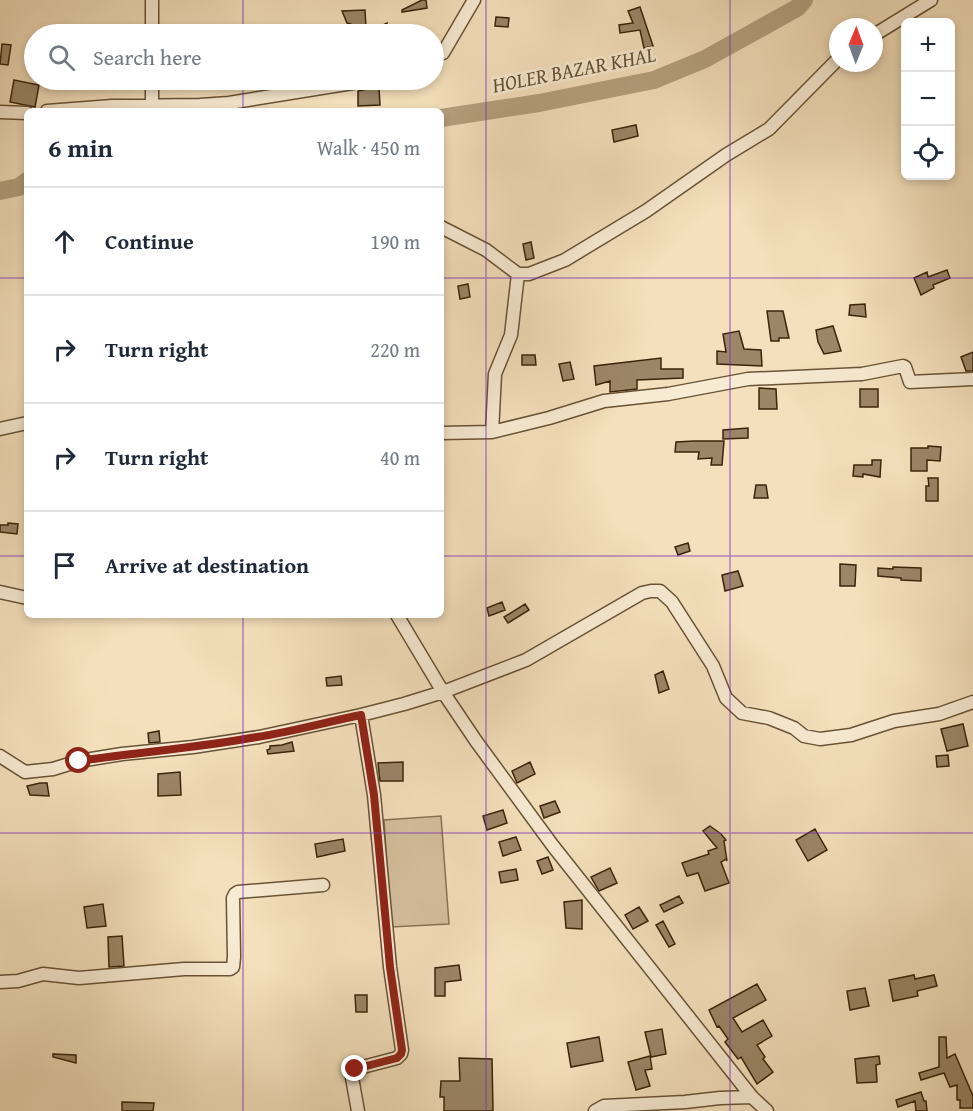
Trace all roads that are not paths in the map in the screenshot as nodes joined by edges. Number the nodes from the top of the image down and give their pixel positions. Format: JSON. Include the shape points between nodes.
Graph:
{"nodes":[{"id":1,"x":152,"y":0,"type":"edge"},
{"id":2,"x":474,"y":0,"type":"edge"},
{"id":3,"x":931,"y":0,"type":"edge"},
{"id":4,"x":152,"y":24,"type":"edge"},
{"id":5,"x":883,"y":29,"type":"edge"},
{"id":6,"x":444,"y":51,"type":"edge"},
{"id":7,"x":829,"y":68,"type":"edge"},
{"id":8,"x":152,"y":90,"type":"edge"},
{"id":9,"x":326,"y":90,"type":"edge"},
{"id":10,"x":262,"y":104,"type":"edge"},
{"id":11,"x":152,"y":106,"type":"junction"},
{"id":12,"x":86,"y":108,"type":"edge"},
{"id":13,"x":0,"y":112,"type":"edge"},
{"id":14,"x":24,"y":112,"type":"edge"},
{"id":15,"x":444,"y":229,"type":"edge"},
{"id":16,"x":518,"y":274,"type":"junction"},
{"id":17,"x":973,"y":379,"type":"edge"},
{"id":18,"x":24,"y":424,"type":"edge"},
{"id":19,"x":0,"y":429,"type":"edge"},
{"id":20,"x":492,"y":432,"type":"junction"},
{"id":21,"x":444,"y":433,"type":"edge"},
{"id":22,"x":0,"y":591,"type":"edge"},
{"id":23,"x":24,"y":597,"type":"edge"},
{"id":24,"x":399,"y":618,"type":"edge"},
{"id":25,"x":443,"y":692,"type":"junction"},
{"id":26,"x":973,"y":702,"type":"edge"},
{"id":27,"x":361,"y":715,"type":"junction"},
{"id":28,"x":0,"y":756,"type":"edge"},
{"id":29,"x":323,"y":885,"type":"dead end"},
{"id":30,"x":0,"y":982,"type":"edge"},
{"id":31,"x":752,"y":1097,"type":"junction"},
{"id":32,"x":358,"y":1111,"type":"edge"},
{"id":33,"x":595,"y":1111,"type":"edge"},
{"id":34,"x":767,"y":1111,"type":"edge"}],
"edges":[{"from":1,"to":4,"type":"street"},
{"from":2,"to":6,"type":"street"},
{"from":3,"to":5,"type":"street"},
{"from":7,"to":16,"type":"street","via":[[769,129],[726,154],[646,211],[565,260],[529,274]]},
{"from":8,"to":11,"type":"street"},
{"from":9,"to":10,"type":"street"},
{"from":10,"to":11,"type":"street"},
{"from":11,"to":12,"type":"street"},
{"from":13,"to":14,"type":"street"},
{"from":15,"to":16,"type":"street","via":[[486,250]]},
{"from":16,"to":20,"type":"street","via":[[511,335],[495,374]]},
{"from":17,"to":20,"type":"street","via":[[910,382],[903,366],[862,374],[748,380],[604,401]]},
{"from":18,"to":19,"type":"street"},
{"from":20,"to":21,"type":"street"},
{"from":22,"to":23,"type":"street"},
{"from":24,"to":25,"type":"street"},
{"from":25,"to":26,"type":"street","via":[[526,660],[642,593],[660,591],[672,602],[713,666],[726,698],[742,712],[769,718],[804,736],[820,739],[851,735]]},
{"from":25,"to":27,"type":"street"},
{"from":25,"to":31,"type":"street","via":[[553,846]]},
{"from":27,"to":28,"type":"street","via":[[259,737],[122,754],[53,769],[25,772]]},
{"from":27,"to":32,"type":"street","via":[[374,795],[402,1050],[397,1058],[351,1072]]},
{"from":29,"to":30,"type":"street","via":[[238,891],[233,898],[234,957],[230,969],[79,978],[43,974]]},
{"from":31,"to":33,"type":"street","via":[[604,1106]]},
{"from":31,"to":34,"type":"street"}]}
